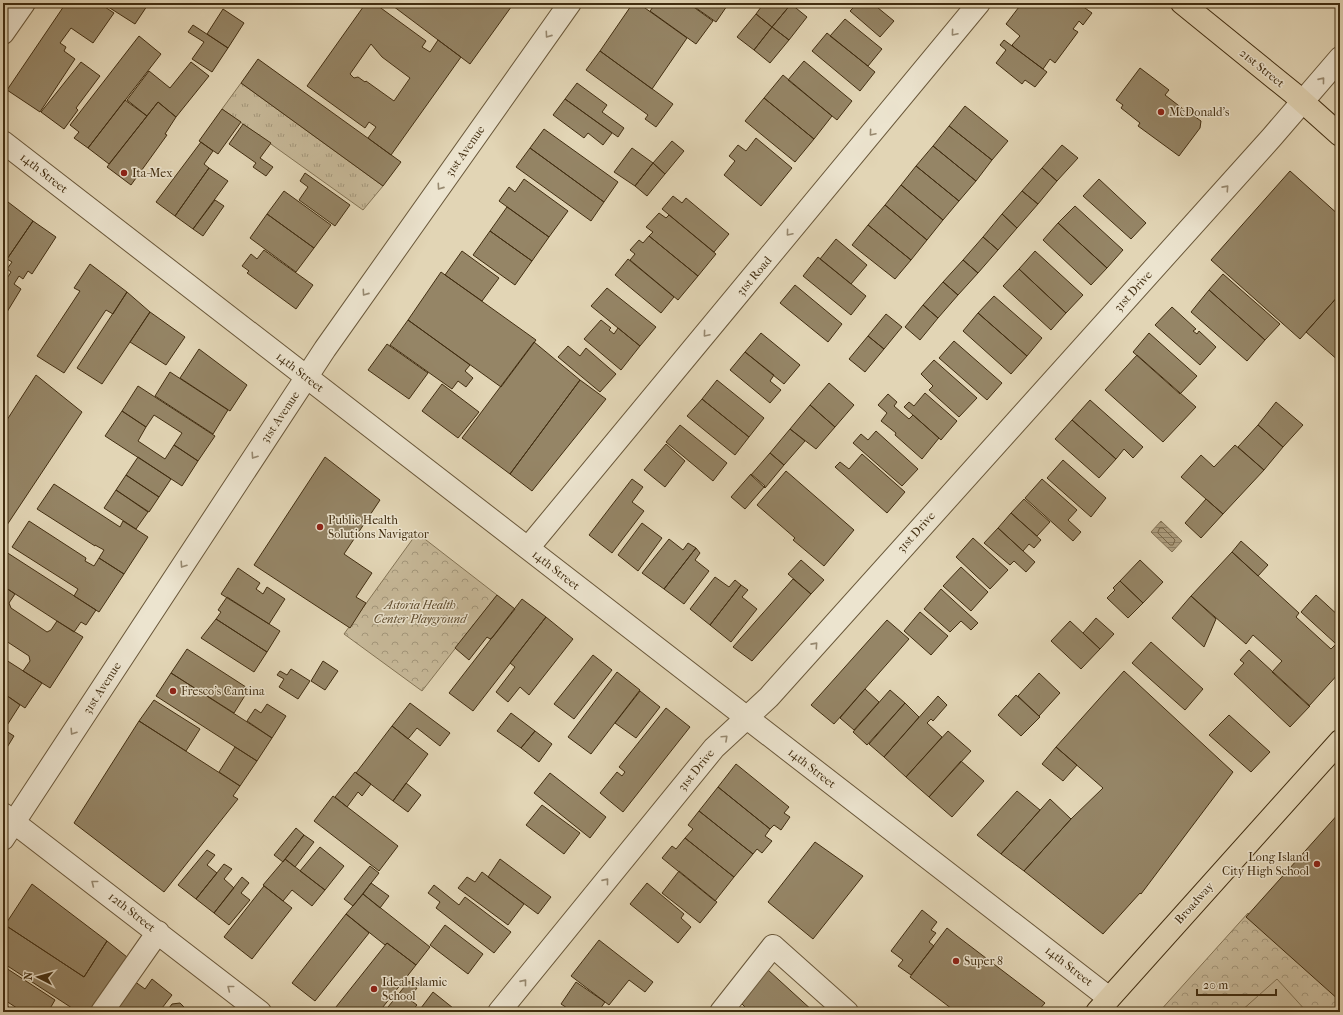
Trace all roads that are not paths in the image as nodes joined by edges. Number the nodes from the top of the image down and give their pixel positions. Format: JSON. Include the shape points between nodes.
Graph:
{"nodes":[{"id":1,"x":24,"y":3,"type":"edge"},
{"id":2,"x":570,"y":3,"type":"edge"},
{"id":3,"x":979,"y":3,"type":"edge"},
{"id":4,"x":1182,"y":3,"type":"edge"},
{"id":5,"x":3,"y":33,"type":"edge"},
{"id":6,"x":1340,"y":58,"type":"edge"},
{"id":7,"x":1304,"y":102,"type":"junction"},
{"id":8,"x":1340,"y":135,"type":"edge"},
{"id":9,"x":3,"y":142,"type":"edge"},
{"id":10,"x":307,"y":377,"type":"junction"},
{"id":11,"x":528,"y":548,"type":"junction"},
{"id":12,"x":747,"y":717,"type":"junction"},
{"id":13,"x":1340,"y":741,"type":"edge"},
{"id":14,"x":9,"y":817,"type":"edge"},
{"id":15,"x":3,"y":839,"type":"edge"},
{"id":16,"x":158,"y":932,"type":"junction"},
{"id":17,"x":1103,"y":1005,"type":"edge"},
{"id":18,"x":102,"y":1012,"type":"edge"},
{"id":19,"x":260,"y":1012,"type":"edge"},
{"id":20,"x":499,"y":1012,"type":"edge"},
{"id":21,"x":722,"y":1012,"type":"edge"},
{"id":22,"x":847,"y":1012,"type":"edge"}],
"edges":[{"from":1,"to":5,"type":"street"},
{"from":2,"to":10,"type":"street","name":"31st Avenue","one_way":true},
{"from":3,"to":11,"type":"street","name":"31st Road","one_way":true},
{"from":4,"to":7,"type":"main road","name":"21st Street"},
{"from":7,"to":6,"type":"street","name":"31st Drive","one_way":true},
{"from":7,"to":8,"type":"main road","name":"21st Street"},
{"from":12,"to":7,"type":"street","name":"31st Drive","one_way":true,"via":[[772,693]]},
{"from":9,"to":10,"type":"street","name":"14th Street"},
{"from":10,"to":11,"type":"street","name":"14th Street"},
{"from":10,"to":14,"type":"street","name":"31st Avenue","one_way":true},
{"from":11,"to":12,"type":"street","name":"14th Street"},
{"from":12,"to":17,"type":"street","name":"14th Street"},
{"from":20,"to":12,"type":"street","name":"31st Drive","one_way":true,"via":[[714,748]]},
{"from":13,"to":17,"type":"main road","name":"Broadway"},
{"from":14,"to":15,"type":"street","name":"31st Avenue"},
{"from":16,"to":14,"type":"street","name":"12th Street","one_way":true},
{"from":16,"to":18,"type":"street"},
{"from":19,"to":16,"type":"street","name":"12th Street","one_way":true},
{"from":21,"to":22,"type":"street","via":[[773,946]]}]}
